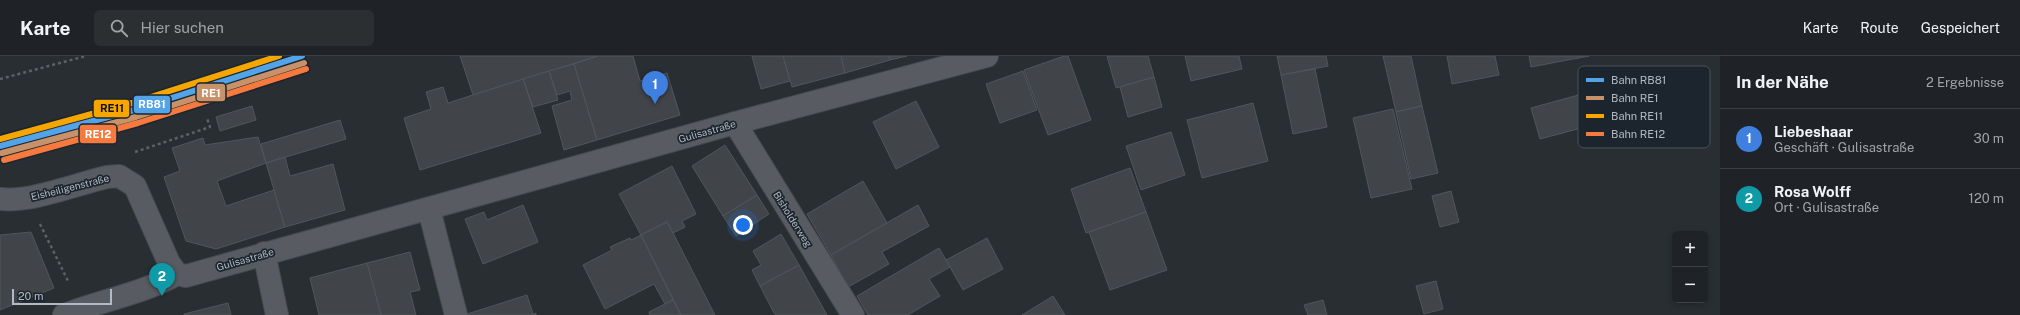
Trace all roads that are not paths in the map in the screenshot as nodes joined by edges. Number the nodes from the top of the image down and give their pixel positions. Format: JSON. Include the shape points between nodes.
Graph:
{"nodes":[{"id":1,"x":986,"y":56,"type":"edge"},
{"id":2,"x":735,"y":123,"type":"junction"},
{"id":3,"x":0,"y":199,"type":"edge"},
{"id":4,"x":429,"y":209,"type":"junction"},
{"id":5,"x":264,"y":253,"type":"junction"},
{"id":6,"x":177,"y":274,"type":"junction"},
{"id":7,"x":72,"y":312,"type":"edge"},
{"id":8,"x":276,"y":315,"type":"edge"},
{"id":9,"x":456,"y":315,"type":"edge"},
{"id":10,"x":853,"y":315,"type":"edge"}],
"edges":[{"from":1,"to":2,"type":"street","name":"Gulisastraße"},
{"from":2,"to":4,"type":"street","name":"Gulisastraße"},
{"from":2,"to":10,"type":"street","name":"Bisholderweg"},
{"from":3,"to":6,"type":"street","name":"Eisheiligenstraße","via":[[27,198],[107,176],[119,176],[135,186],[169,263]]},
{"from":4,"to":5,"type":"street","name":"Gulisastraße"},
{"from":4,"to":9,"type":"street"},
{"from":5,"to":6,"type":"street","name":"Gulisastraße","via":[[186,276]]},
{"from":5,"to":8,"type":"street"},
{"from":6,"to":7,"type":"street","name":"Gulisastraße","via":[[163,282]]}]}
